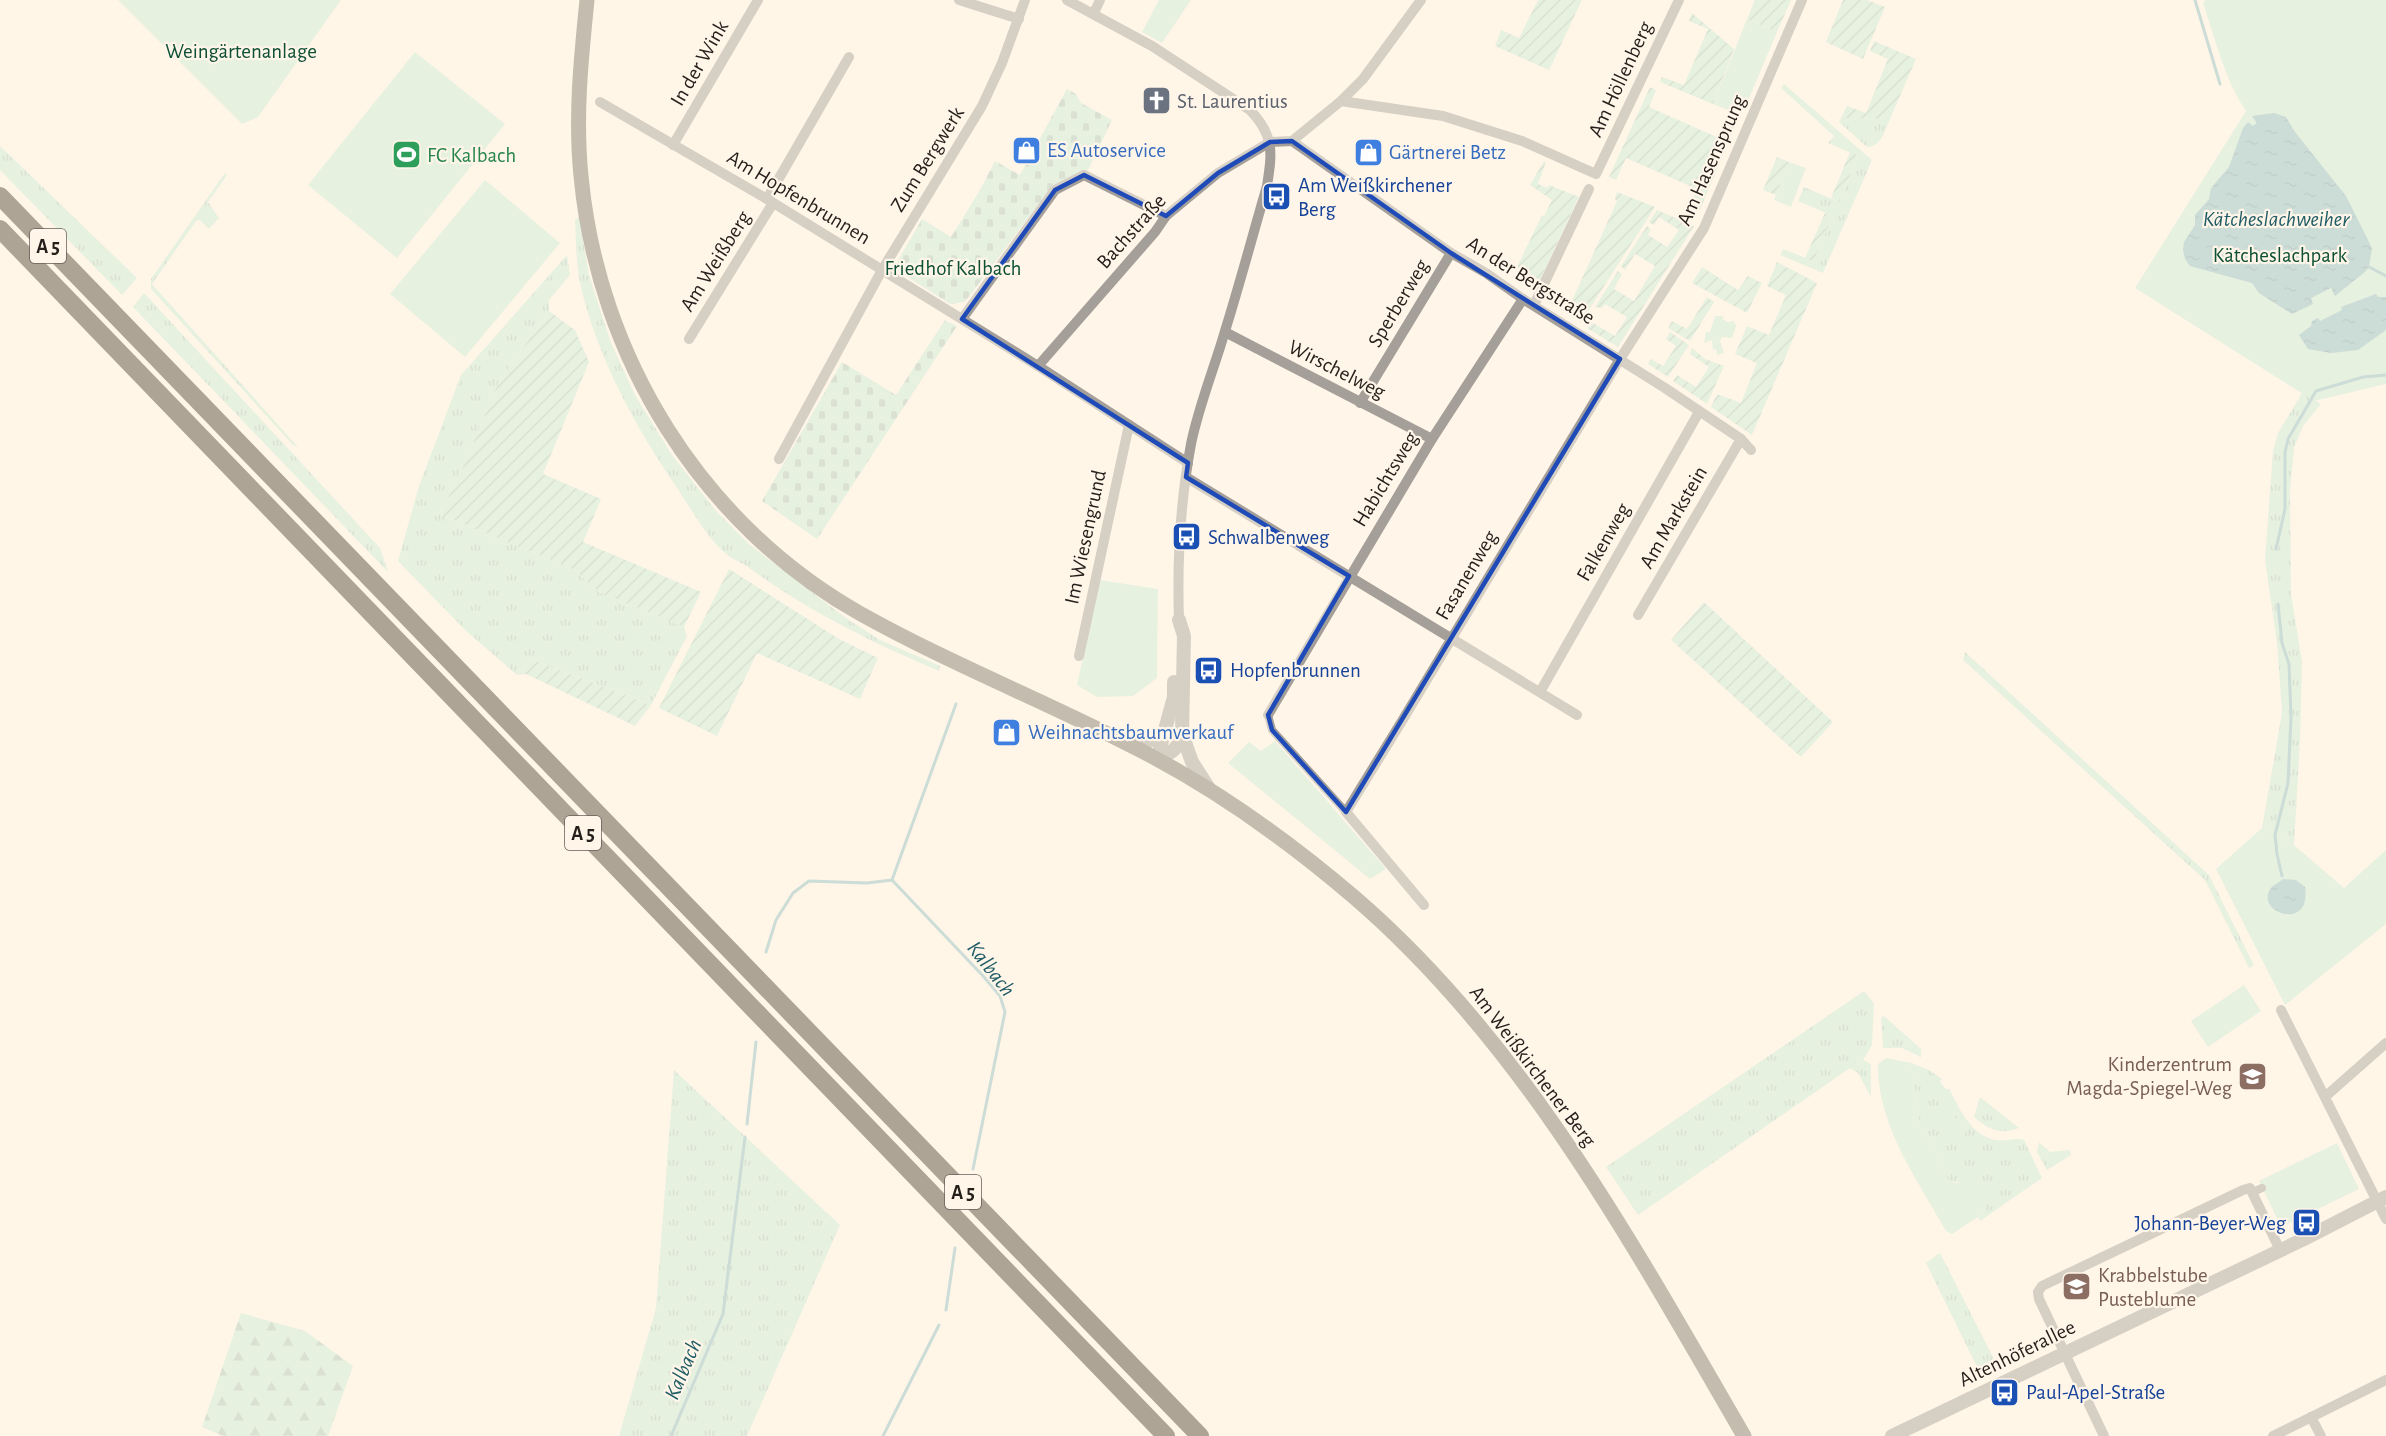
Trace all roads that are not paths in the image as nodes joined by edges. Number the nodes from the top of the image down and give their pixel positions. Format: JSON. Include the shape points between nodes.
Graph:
{"nodes":[{"id":1,"x":587,"y":0,"type":"edge"},
{"id":2,"x":758,"y":0,"type":"edge"},
{"id":3,"x":959,"y":0,"type":"edge"},
{"id":4,"x":1025,"y":0,"type":"edge"},
{"id":5,"x":1067,"y":0,"type":"edge"},
{"id":6,"x":1100,"y":0,"type":"edge"},
{"id":7,"x":1421,"y":0,"type":"edge"},
{"id":8,"x":1678,"y":0,"type":"edge"},
{"id":9,"x":1802,"y":0,"type":"edge"},
{"id":10,"x":1094,"y":13,"type":"junction"},
{"id":11,"x":1019,"y":19,"type":"junction"},
{"id":12,"x":849,"y":57,"type":"dead end"},
{"id":13,"x":1341,"y":101,"type":"junction"},
{"id":14,"x":600,"y":102,"type":"dead end"},
{"id":15,"x":1292,"y":141,"type":"junction"},
{"id":16,"x":1270,"y":142,"type":"junction"},
{"id":17,"x":673,"y":145,"type":"junction"},
{"id":18,"x":1589,"y":189,"type":"dead end"},
{"id":19,"x":0,"y":196,"type":"edge"},
{"id":20,"x":770,"y":201,"type":"junction"},
{"id":21,"x":1166,"y":216,"type":"junction"},
{"id":22,"x":0,"y":229,"type":"edge"},
{"id":23,"x":1451,"y":253,"type":"junction"},
{"id":24,"x":882,"y":270,"type":"junction"},
{"id":25,"x":1523,"y":299,"type":"junction"},
{"id":26,"x":1534,"y":305,"type":"junction"},
{"id":27,"x":962,"y":319,"type":"junction"},
{"id":28,"x":1225,"y":332,"type":"junction"},
{"id":29,"x":689,"y":339,"type":"dead end"},
{"id":30,"x":1620,"y":359,"type":"junction"},
{"id":31,"x":1038,"y":366,"type":"junction"},
{"id":32,"x":1360,"y":403,"type":"junction"},
{"id":33,"x":1699,"y":412,"type":"junction"},
{"id":34,"x":1129,"y":425,"type":"junction"},
{"id":35,"x":1432,"y":439,"type":"junction"},
{"id":36,"x":1741,"y":439,"type":"junction"},
{"id":37,"x":1752,"y":450,"type":"dead end"},
{"id":38,"x":779,"y":459,"type":"dead end"},
{"id":39,"x":1188,"y":463,"type":"junction"},
{"id":40,"x":1186,"y":477,"type":"junction"},
{"id":41,"x":1350,"y":576,"type":"junction"},
{"id":42,"x":1638,"y":615,"type":"dead end"},
{"id":43,"x":1179,"y":620,"type":"junction"},
{"id":44,"x":1451,"y":638,"type":"junction"},
{"id":45,"x":1079,"y":656,"type":"dead end"},
{"id":46,"x":1540,"y":692,"type":"junction"},
{"id":47,"x":1268,"y":715,"type":"joint"},
{"id":48,"x":1577,"y":715,"type":"dead end"},
{"id":49,"x":1165,"y":732,"type":"junction"},
{"id":50,"x":1182,"y":734,"type":"junction"},
{"id":51,"x":1130,"y":745,"type":"junction"},
{"id":52,"x":1156,"y":759,"type":"junction"},
{"id":53,"x":1210,"y":790,"type":"junction"},
{"id":54,"x":1346,"y":812,"type":"junction"},
{"id":55,"x":1424,"y":905,"type":"dead end"},
{"id":56,"x":2281,"y":1010,"type":"dead end"},
{"id":57,"x":2386,"y":1043,"type":"edge"},
{"id":58,"x":2326,"y":1096,"type":"junction"},
{"id":59,"x":2381,"y":1199,"type":"edge"},
{"id":60,"x":2386,"y":1219,"type":"edge"},
{"id":61,"x":2280,"y":1250,"type":"junction"},
{"id":62,"x":2065,"y":1353,"type":"junction"},
{"id":63,"x":2386,"y":1380,"type":"edge"},
{"id":64,"x":2311,"y":1417,"type":"junction"},
{"id":65,"x":1167,"y":1436,"type":"edge"},
{"id":66,"x":1200,"y":1436,"type":"edge"},
{"id":67,"x":1744,"y":1436,"type":"edge"},
{"id":68,"x":1892,"y":1436,"type":"edge"},
{"id":69,"x":2104,"y":1436,"type":"edge"},
{"id":70,"x":2273,"y":1436,"type":"edge"},
{"id":71,"x":2321,"y":1436,"type":"edge"}],
"edges":[{"from":1,"to":51,"type":"main road","via":[[578,99],[581,175],[592,250],[614,325],[655,411],[681,451],[747,528],[785,562],[858,612]]},
{"from":2,"to":17,"type":"street","name":"In der Wink"},
{"from":3,"to":11,"type":"street"},
{"from":4,"to":11,"type":"street","name":"Zum Bergwerk"},
{"from":5,"to":10,"type":"street"},
{"from":6,"to":10,"type":"street"},
{"from":7,"to":13,"type":"street","via":[[1363,79]]},
{"from":8,"to":13,"type":"street","name":"Am Höllenberg","via":[[1596,174],[1522,141],[1443,116]]},
{"from":9,"to":30,"type":"street","name":"Am Hasensprung","via":[[1704,228]]},
{"from":10,"to":16,"type":"street","via":[[1250,110],[1263,123]]},
{"from":11,"to":24,"type":"street","name":"Zum Bergwerk","via":[[982,106]]},
{"from":12,"to":20,"type":"street","name":"Am Weißberg"},
{"from":13,"to":15,"type":"street"},
{"from":14,"to":17,"type":"street","name":"Am Hopfenbrunnen"},
{"from":15,"to":16,"type":"street"},
{"from":15,"to":23,"type":"street","name":"An der Bergstraße"},
{"from":16,"to":21,"type":"street","name":"Bachstraße","via":[[1218,173]]},
{"from":16,"to":28,"type":"street","name":"Am Weißkirchener Berg","via":[[1267,186]]},
{"from":17,"to":20,"type":"street","name":"Am Hopfenbrunnen"},
{"from":18,"to":26,"type":"street"},
{"from":19,"to":66,"type":"highway","number":"A 5"},
{"from":20,"to":24,"type":"street","name":"Am Hopfenbrunnen"},
{"from":20,"to":29,"type":"street","name":"Am Weißberg"},
{"from":21,"to":27,"type":"street","via":[[1084,175],[1071,181],[1055,190]]},
{"from":21,"to":31,"type":"street","name":"Bachstraße"},
{"from":22,"to":65,"type":"highway","number":"A 5"},
{"from":23,"to":25,"type":"street","name":"An der Bergstraße"},
{"from":23,"to":32,"type":"street","name":"Sperberweg"},
{"from":24,"to":27,"type":"street","name":"Am Hopfenbrunnen"},
{"from":24,"to":38,"type":"street","name":"Zum Bergwerk"},
{"from":25,"to":26,"type":"street","name":"An der Bergstraße"},
{"from":25,"to":35,"type":"street","name":"Habichtsweg"},
{"from":26,"to":30,"type":"street","name":"An der Bergstraße"},
{"from":27,"to":31,"type":"street","name":"Am Hopfenbrunnen"},
{"from":28,"to":32,"type":"street","name":"Wirschelweg"},
{"from":28,"to":39,"type":"street","name":"Am Weißkirchener Berg","via":[[1204,391]]},
{"from":30,"to":33,"type":"street","name":"An der Bergstraße"},
{"from":30,"to":44,"type":"street","name":"Fasanenweg"},
{"from":31,"to":34,"type":"street","name":"Am Hopfenbrunnen"},
{"from":32,"to":35,"type":"street","name":"Wirschelweg"},
{"from":33,"to":36,"type":"street","name":"An der Bergstraße"},
{"from":33,"to":46,"type":"street","name":"Falkenweg"},
{"from":34,"to":39,"type":"street","name":"Am Hopfenbrunnen"},
{"from":34,"to":45,"type":"street","name":"Im Wiesengrund"},
{"from":35,"to":41,"type":"street","name":"Habichtsweg"},
{"from":36,"to":37,"type":"street","name":"An der Bergstraße"},
{"from":36,"to":42,"type":"street","name":"Am Markstein"},
{"from":39,"to":40,"type":"street","name":"Am Weißkirchener Berg"},
{"from":40,"to":41,"type":"street"},
{"from":40,"to":43,"type":"street","name":"Am Weißkirchener Berg","via":[[1179,537]]},
{"from":41,"to":44,"type":"street"},
{"from":41,"to":47,"type":"street","name":"Habichtsweg"},
{"from":43,"to":49,"type":"street","name":"Am Weißkirchener Berg","via":[[1175,635],[1174,697]]},
{"from":43,"to":50,"type":"street","name":"Am Weißkirchener Berg","via":[[1184,636]]},
{"from":44,"to":46,"type":"street"},
{"from":44,"to":54,"type":"street","name":"Fasanenweg"},
{"from":46,"to":48,"type":"street"},
{"from":47,"to":54,"type":"street","via":[[1272,730]]},
{"from":49,"to":51,"type":"street","via":[[1145,743]]},
{"from":49,"to":52,"type":"street","name":"Am Weißkirchener Berg"},
{"from":50,"to":52,"type":"street","via":[[1173,752]]},
{"from":50,"to":53,"type":"street","name":"Am Weißkirchener Berg","via":[[1192,762]]},
{"from":51,"to":52,"type":"main road"},
{"from":52,"to":53,"type":"main road","name":"Am Weißkirchener Berg"},
{"from":53,"to":67,"type":"main road","name":"Am Weißkirchener Berg","via":[[1355,898],[1430,969],[1497,1046],[1588,1176]]},
{"from":54,"to":55,"type":"street"},
{"from":56,"to":58,"type":"street"},
{"from":57,"to":58,"type":"street"},
{"from":58,"to":59,"type":"street","via":[[2344,1146]]},
{"from":59,"to":60,"type":"street"},
{"from":59,"to":61,"type":"street","name":"Altenhöferallee"},
{"from":61,"to":62,"type":"street","name":"Altenhöferallee"},
{"from":61,"to":62,"type":"street","via":[[2255,1189],[2243,1190],[2170,1223],[2042,1286],[2039,1299]]},
{"from":62,"to":68,"type":"street","name":"Altenhöferallee"},
{"from":62,"to":69,"type":"street"},
{"from":63,"to":64,"type":"street"},
{"from":64,"to":70,"type":"street"},
{"from":64,"to":71,"type":"street"}]}
